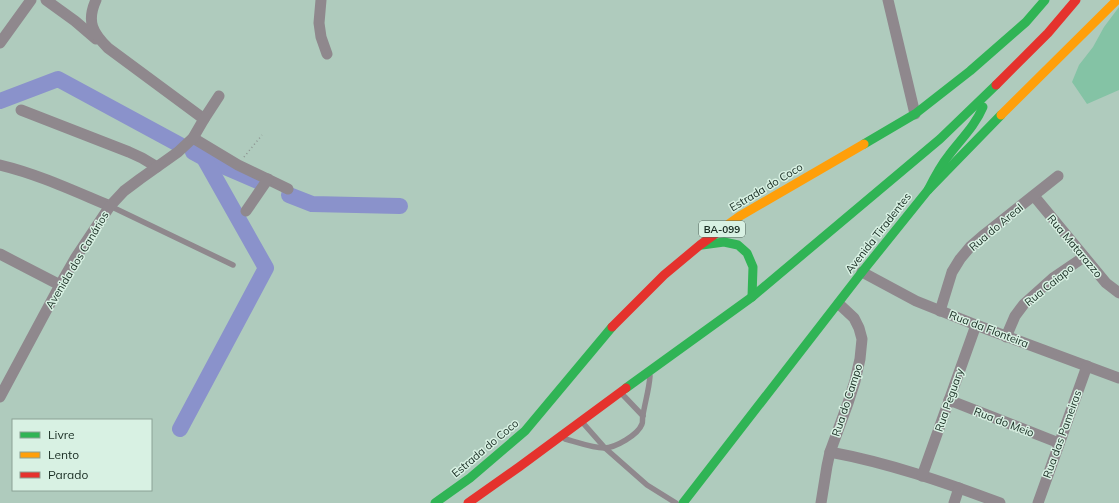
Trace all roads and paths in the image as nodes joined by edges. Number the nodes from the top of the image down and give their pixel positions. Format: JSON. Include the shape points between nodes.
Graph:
{"nodes":[{"id":1,"x":31,"y":0,"type":"edge"},
{"id":2,"x":46,"y":0,"type":"edge"},
{"id":3,"x":96,"y":0,"type":"edge"},
{"id":4,"x":321,"y":0,"type":"edge"},
{"id":5,"x":888,"y":0,"type":"edge"},
{"id":6,"x":1045,"y":0,"type":"edge"},
{"id":7,"x":1076,"y":0,"type":"edge"},
{"id":8,"x":1117,"y":0,"type":"edge"},
{"id":9,"x":0,"y":43,"type":"edge"},
{"id":10,"x":108,"y":48,"type":"junction"},
{"id":11,"x":327,"y":54,"type":"dead end"},
{"id":12,"x":989,"y":91,"type":"junction"},
{"id":13,"x":219,"y":96,"type":"dead end"},
{"id":14,"x":21,"y":110,"type":"dead end"},
{"id":15,"x":915,"y":114,"type":"junction"},
{"id":16,"x":204,"y":119,"type":"junction"},
{"id":17,"x":262,"y":135,"type":"dead end"},
{"id":18,"x":193,"y":138,"type":"junction"},
{"id":19,"x":0,"y":165,"type":"edge"},
{"id":20,"x":238,"y":165,"type":"junction"},
{"id":21,"x":157,"y":167,"type":"junction"},
{"id":22,"x":1058,"y":176,"type":"dead end"},
{"id":23,"x":268,"y":179,"type":"junction"},
{"id":24,"x":288,"y":189,"type":"dead end"},
{"id":25,"x":928,"y":190,"type":"junction"},
{"id":26,"x":1034,"y":196,"type":"junction"},
{"id":27,"x":110,"y":206,"type":"junction"},
{"id":28,"x":246,"y":211,"type":"dead end"},
{"id":29,"x":700,"y":245,"type":"junction"},
{"id":30,"x":0,"y":254,"type":"edge"},
{"id":31,"x":1084,"y":257,"type":"junction"},
{"id":32,"x":233,"y":265,"type":"dead end"},
{"id":33,"x":862,"y":272,"type":"junction"},
{"id":34,"x":60,"y":285,"type":"junction"},
{"id":35,"x":1119,"y":293,"type":"edge"},
{"id":36,"x":752,"y":297,"type":"junction"},
{"id":37,"x":839,"y":304,"type":"junction"},
{"id":38,"x":940,"y":311,"type":"junction"},
{"id":39,"x":976,"y":325,"type":"junction"},
{"id":40,"x":1006,"y":337,"type":"junction"},
{"id":41,"x":1087,"y":366,"type":"junction"},
{"id":42,"x":650,"y":370,"type":"junction"},
{"id":43,"x":1119,"y":378,"type":"edge"},
{"id":44,"x":1,"y":391,"type":"edge"},
{"id":45,"x":620,"y":392,"type":"junction"},
{"id":46,"x":949,"y":400,"type":"junction"},
{"id":47,"x":642,"y":416,"type":"junction"},
{"id":48,"x":581,"y":421,"type":"junction"},
{"id":49,"x":559,"y":438,"type":"junction"},
{"id":50,"x":1059,"y":443,"type":"junction"},
{"id":51,"x":605,"y":448,"type":"junction"},
{"id":52,"x":830,"y":452,"type":"junction"},
{"id":53,"x":922,"y":476,"type":"junction"},
{"id":54,"x":959,"y":488,"type":"junction"},
{"id":55,"x":435,"y":503,"type":"edge"},
{"id":56,"x":468,"y":503,"type":"edge"},
{"id":57,"x":676,"y":503,"type":"edge"},
{"id":58,"x":683,"y":503,"type":"edge"},
{"id":59,"x":821,"y":503,"type":"edge"},
{"id":60,"x":954,"y":503,"type":"edge"},
{"id":61,"x":1000,"y":503,"type":"edge"},
{"id":62,"x":1038,"y":503,"type":"edge"}],
"edges":[{"from":1,"to":9,"type":"street"},
{"from":2,"to":10,"type":"street"},
{"from":3,"to":10,"type":"street","via":[[91,16],[92,26],[97,37]]},
{"from":4,"to":11,"type":"street","via":[[319,23]]},
{"from":5,"to":15,"type":"street"},
{"from":6,"to":15,"type":"main road","name":"Estrada do Coco","number":"BA-099","via":[[1026,22],[970,72]]},
{"from":7,"to":12,"type":"main road","via":[[1048,33]]},
{"from":8,"to":25,"type":"main road","name":"Avenida Tiradentes"},
{"from":10,"to":16,"type":"street"},
{"from":12,"to":25,"type":"main road","via":[[982,111],[935,173]]},
{"from":12,"to":36,"type":"main road","via":[[940,139]]},
{"from":13,"to":16,"type":"street","name":"Avenida dos Canários"},
{"from":14,"to":21,"type":"street","via":[[129,152]]},
{"from":15,"to":29,"type":"main road","name":"Estrada do Coco","number":"BA-099","via":[[740,216]]},
{"from":16,"to":18,"type":"street","name":"Avenida dos Canários"},
{"from":17,"to":20,"type":"path"},
{"from":18,"to":20,"type":"street"},
{"from":18,"to":21,"type":"street","name":"Avenida dos Canários"},
{"from":19,"to":27,"type":"street","via":[[42,177]]},
{"from":20,"to":23,"type":"street"},
{"from":21,"to":27,"type":"street","name":"Avenida dos Canários","via":[[124,191]]},
{"from":22,"to":26,"type":"street","name":"Rua do Areal"},
{"from":23,"to":24,"type":"street"},
{"from":23,"to":28,"type":"street"},
{"from":25,"to":33,"type":"main road","name":"Avenida Tiradentes"},
{"from":26,"to":31,"type":"street","name":"Rua Matarazzo"},
{"from":26,"to":38,"type":"street","name":"Rua do Areal","via":[[970,246],[952,272]]},
{"from":27,"to":32,"type":"lane"},
{"from":27,"to":34,"type":"street","name":"Avenida dos Canários"},
{"from":29,"to":36,"type":"main road","via":[[724,242],[738,245],[747,253],[753,267]]},
{"from":29,"to":55,"type":"main road","name":"Estrada do Coco","number":"BA-099","via":[[664,275],[606,334],[525,431],[470,478]]},
{"from":30,"to":34,"type":"street"},
{"from":31,"to":35,"type":"street","name":"Rua Matarazzo","via":[[1106,283]]},
{"from":31,"to":40,"type":"street","name":"Rua Caiapo","via":[[1053,278],[1024,304],[1015,316]]},
{"from":33,"to":37,"type":"main road","name":"Avenida Tiradentes"},
{"from":33,"to":38,"type":"street","name":"Rua da Flonteira","via":[[916,302]]},
{"from":34,"to":44,"type":"street","name":"Avenida dos Canários"},
{"from":36,"to":42,"type":"main road"},
{"from":37,"to":52,"type":"street","name":"Rua do Campo","via":[[854,318],[862,339],[855,381]]},
{"from":37,"to":58,"type":"main road","name":"Avenida Tiradentes"},
{"from":38,"to":39,"type":"street","name":"Rua da Flonteira"},
{"from":39,"to":40,"type":"street","name":"Rua da Flonteira"},
{"from":39,"to":46,"type":"street","name":"Rua Peguary"},
{"from":40,"to":41,"type":"street","name":"Rua da Flonteira"},
{"from":41,"to":43,"type":"street","name":"Rua da Flonteira"},
{"from":41,"to":50,"type":"street","name":"Rua das Pameiras"},
{"from":42,"to":45,"type":"main road"},
{"from":42,"to":47,"type":"lane"},
{"from":45,"to":47,"type":"lane"},
{"from":45,"to":48,"type":"main road"},
{"from":46,"to":50,"type":"street","name":"Rua do Meio"},
{"from":46,"to":53,"type":"street","name":"Rua Peguary"},
{"from":47,"to":51,"type":"lane","via":[[642,425],[636,432],[621,443]]},
{"from":48,"to":49,"type":"main road"},
{"from":48,"to":51,"type":"lane"},
{"from":49,"to":51,"type":"lane"},
{"from":49,"to":56,"type":"main road"},
{"from":50,"to":62,"type":"street","name":"Rua das Pameiras"},
{"from":51,"to":57,"type":"lane","via":[[647,485]]},
{"from":52,"to":53,"type":"street","via":[[875,461]]},
{"from":52,"to":59,"type":"street","name":"Rua do Campo"},
{"from":53,"to":54,"type":"street"},
{"from":54,"to":60,"type":"street"},
{"from":54,"to":61,"type":"street"}]}
